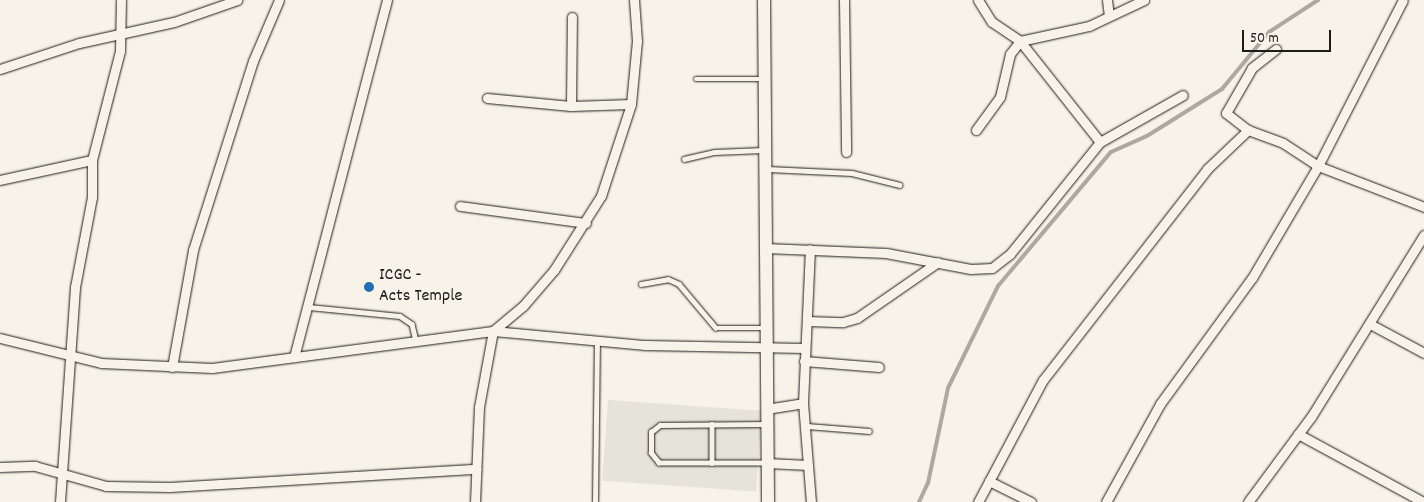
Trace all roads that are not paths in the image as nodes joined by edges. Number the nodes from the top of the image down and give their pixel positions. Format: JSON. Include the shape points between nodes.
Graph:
{"nodes":[{"id":1,"x":121,"y":0,"type":"edge"},
{"id":2,"x":237,"y":0,"type":"edge"},
{"id":3,"x":279,"y":0,"type":"edge"},
{"id":4,"x":387,"y":0,"type":"edge"},
{"id":5,"x":634,"y":0,"type":"edge"},
{"id":6,"x":764,"y":0,"type":"edge"},
{"id":7,"x":844,"y":0,"type":"edge"},
{"id":8,"x":978,"y":0,"type":"edge"},
{"id":9,"x":1107,"y":0,"type":"edge"},
{"id":10,"x":1144,"y":0,"type":"edge"},
{"id":11,"x":1403,"y":0,"type":"edge"},
{"id":12,"x":1109,"y":16,"type":"junction"},
{"id":13,"x":572,"y":17,"type":"dead end"},
{"id":14,"x":122,"y":34,"type":"junction"},
{"id":15,"x":1020,"y":41,"type":"junction"},
{"id":16,"x":1276,"y":49,"type":"dead end"},
{"id":17,"x":0,"y":69,"type":"edge"},
{"id":18,"x":696,"y":79,"type":"dead end"},
{"id":19,"x":764,"y":80,"type":"junction"},
{"id":20,"x":1183,"y":95,"type":"dead end"},
{"id":21,"x":487,"y":98,"type":"dead end"},
{"id":22,"x":631,"y":104,"type":"junction"},
{"id":23,"x":571,"y":106,"type":"junction"},
{"id":24,"x":976,"y":130,"type":"dead end"},
{"id":25,"x":1248,"y":130,"type":"junction"},
{"id":26,"x":1100,"y":142,"type":"junction"},
{"id":27,"x":764,"y":150,"type":"junction"},
{"id":28,"x":846,"y":152,"type":"dead end"},
{"id":29,"x":684,"y":159,"type":"dead end"},
{"id":30,"x":92,"y":160,"type":"junction"},
{"id":31,"x":1318,"y":166,"type":"junction"},
{"id":32,"x":764,"y":169,"type":"junction"},
{"id":33,"x":0,"y":180,"type":"edge"},
{"id":34,"x":900,"y":185,"type":"dead end"},
{"id":35,"x":460,"y":206,"type":"dead end"},
{"id":36,"x":1424,"y":207,"type":"edge"},
{"id":37,"x":586,"y":223,"type":"junction"},
{"id":38,"x":1424,"y":235,"type":"edge"},
{"id":39,"x":764,"y":248,"type":"junction"},
{"id":40,"x":810,"y":249,"type":"junction"},
{"id":41,"x":938,"y":262,"type":"junction"},
{"id":42,"x":641,"y":284,"type":"dead end"},
{"id":43,"x":309,"y":308,"type":"junction"},
{"id":44,"x":808,"y":321,"type":"junction"},
{"id":45,"x":1370,"y":324,"type":"junction"},
{"id":46,"x":766,"y":328,"type":"junction"},
{"id":47,"x":493,"y":331,"type":"junction"},
{"id":48,"x":0,"y":338,"type":"edge"},
{"id":49,"x":416,"y":341,"type":"junction"},
{"id":50,"x":597,"y":341,"type":"junction"},
{"id":51,"x":804,"y":348,"type":"junction"},
{"id":52,"x":767,"y":349,"type":"junction"},
{"id":53,"x":1424,"y":353,"type":"edge"},
{"id":54,"x":294,"y":357,"type":"junction"},
{"id":55,"x":73,"y":359,"type":"junction"},
{"id":56,"x":804,"y":361,"type":"junction"},
{"id":57,"x":172,"y":367,"type":"junction"},
{"id":58,"x":879,"y":367,"type":"dead end"},
{"id":59,"x":803,"y":403,"type":"junction"},
{"id":60,"x":766,"y":408,"type":"junction"},
{"id":61,"x":712,"y":424,"type":"junction"},
{"id":62,"x":766,"y":424,"type":"junction"},
{"id":63,"x":807,"y":426,"type":"junction"},
{"id":64,"x":869,"y":431,"type":"dead end"},
{"id":65,"x":1298,"y":434,"type":"junction"},
{"id":66,"x":712,"y":463,"type":"junction"},
{"id":67,"x":767,"y":463,"type":"junction"},
{"id":68,"x":808,"y":465,"type":"junction"},
{"id":69,"x":0,"y":467,"type":"edge"},
{"id":70,"x":476,"y":469,"type":"junction"},
{"id":71,"x":62,"y":473,"type":"junction"},
{"id":72,"x":989,"y":481,"type":"junction"},
{"id":73,"x":60,"y":502,"type":"edge"},
{"id":74,"x":476,"y":502,"type":"edge"},
{"id":75,"x":595,"y":502,"type":"edge"},
{"id":76,"x":768,"y":502,"type":"edge"},
{"id":77,"x":811,"y":502,"type":"edge"},
{"id":78,"x":978,"y":502,"type":"edge"},
{"id":79,"x":1031,"y":502,"type":"edge"},
{"id":80,"x":1106,"y":502,"type":"edge"},
{"id":81,"x":1248,"y":502,"type":"edge"},
{"id":82,"x":1423,"y":502,"type":"edge"}],
"edges":[{"from":1,"to":14,"type":"street"},
{"from":2,"to":14,"type":"street"},
{"from":3,"to":57,"type":"street","via":[[253,61],[193,250]]},
{"from":4,"to":43,"type":"street","via":[[340,167]]},
{"from":5,"to":22,"type":"street","via":[[637,41]]},
{"from":6,"to":19,"type":"main road"},
{"from":7,"to":28,"type":"street"},
{"from":8,"to":15,"type":"street","via":[[992,22]]},
{"from":9,"to":12,"type":"street"},
{"from":10,"to":12,"type":"street"},
{"from":11,"to":31,"type":"street"},
{"from":12,"to":15,"type":"street","via":[[1080,29]]},
{"from":13,"to":23,"type":"street"},
{"from":14,"to":17,"type":"street","via":[[79,43]]},
{"from":14,"to":30,"type":"street"},
{"from":15,"to":24,"type":"street","via":[[1010,54],[1000,97]]},
{"from":15,"to":26,"type":"street"},
{"from":16,"to":25,"type":"street","via":[[1252,68],[1225,108]]},
{"from":18,"to":19,"type":"lane"},
{"from":19,"to":27,"type":"main road"},
{"from":20,"to":26,"type":"street"},
{"from":21,"to":23,"type":"street"},
{"from":22,"to":23,"type":"street"},
{"from":22,"to":37,"type":"street","via":[[621,146]]},
{"from":25,"to":31,"type":"street","via":[[1283,143]]},
{"from":25,"to":72,"type":"street","via":[[1207,169],[1043,380]]},
{"from":26,"to":41,"type":"street","via":[[1000,264],[982,270]]},
{"from":27,"to":29,"type":"lane","via":[[714,152]]},
{"from":27,"to":32,"type":"main road"},
{"from":30,"to":33,"type":"street"},
{"from":30,"to":55,"type":"street","via":[[92,197],[76,287]]},
{"from":31,"to":36,"type":"street"},
{"from":31,"to":80,"type":"street","via":[[1252,278],[1160,404]]},
{"from":32,"to":34,"type":"lane","via":[[852,173]]},
{"from":32,"to":39,"type":"main road"},
{"from":35,"to":37,"type":"street"},
{"from":37,"to":47,"type":"street","via":[[523,306]]},
{"from":38,"to":45,"type":"street"},
{"from":39,"to":40,"type":"street"},
{"from":39,"to":46,"type":"main road"},
{"from":40,"to":41,"type":"street","via":[[886,253]]},
{"from":40,"to":44,"type":"street"},
{"from":41,"to":44,"type":"street","via":[[857,318],[843,322]]},
{"from":42,"to":46,"type":"lane","via":[[668,280],[679,284],[716,328]]},
{"from":43,"to":49,"type":"lane","via":[[400,316],[412,324]]},
{"from":43,"to":54,"type":"street"},
{"from":44,"to":51,"type":"street"},
{"from":45,"to":53,"type":"street"},
{"from":45,"to":65,"type":"street"},
{"from":46,"to":52,"type":"main road"},
{"from":47,"to":49,"type":"street"},
{"from":47,"to":50,"type":"street"},
{"from":47,"to":70,"type":"street","via":[[479,407]]},
{"from":48,"to":55,"type":"street","via":[[41,345]]},
{"from":49,"to":54,"type":"street"},
{"from":50,"to":52,"type":"street"},
{"from":50,"to":75,"type":"lane"},
{"from":51,"to":52,"type":"street"},
{"from":51,"to":56,"type":"street"},
{"from":52,"to":60,"type":"main road"},
{"from":54,"to":57,"type":"street","via":[[212,368]]},
{"from":55,"to":57,"type":"street"},
{"from":55,"to":71,"type":"street"},
{"from":56,"to":58,"type":"street"},
{"from":56,"to":59,"type":"street"},
{"from":59,"to":60,"type":"street"},
{"from":59,"to":63,"type":"street"},
{"from":60,"to":62,"type":"main road"},
{"from":61,"to":62,"type":"lane"},
{"from":61,"to":66,"type":"lane"},
{"from":61,"to":66,"type":"lane","via":[[660,425],[651,432],[651,453],[659,462]]},
{"from":62,"to":67,"type":"main road"},
{"from":63,"to":64,"type":"lane"},
{"from":63,"to":68,"type":"street"},
{"from":65,"to":81,"type":"street"},
{"from":65,"to":82,"type":"street"},
{"from":66,"to":67,"type":"lane"},
{"from":67,"to":68,"type":"street"},
{"from":67,"to":76,"type":"main road"},
{"from":68,"to":77,"type":"street"},
{"from":69,"to":71,"type":"street","via":[[35,466]]},
{"from":70,"to":71,"type":"street","via":[[170,487],[106,486]]},
{"from":70,"to":74,"type":"street"},
{"from":71,"to":73,"type":"street"},
{"from":72,"to":78,"type":"street"},
{"from":72,"to":79,"type":"street"}]}
